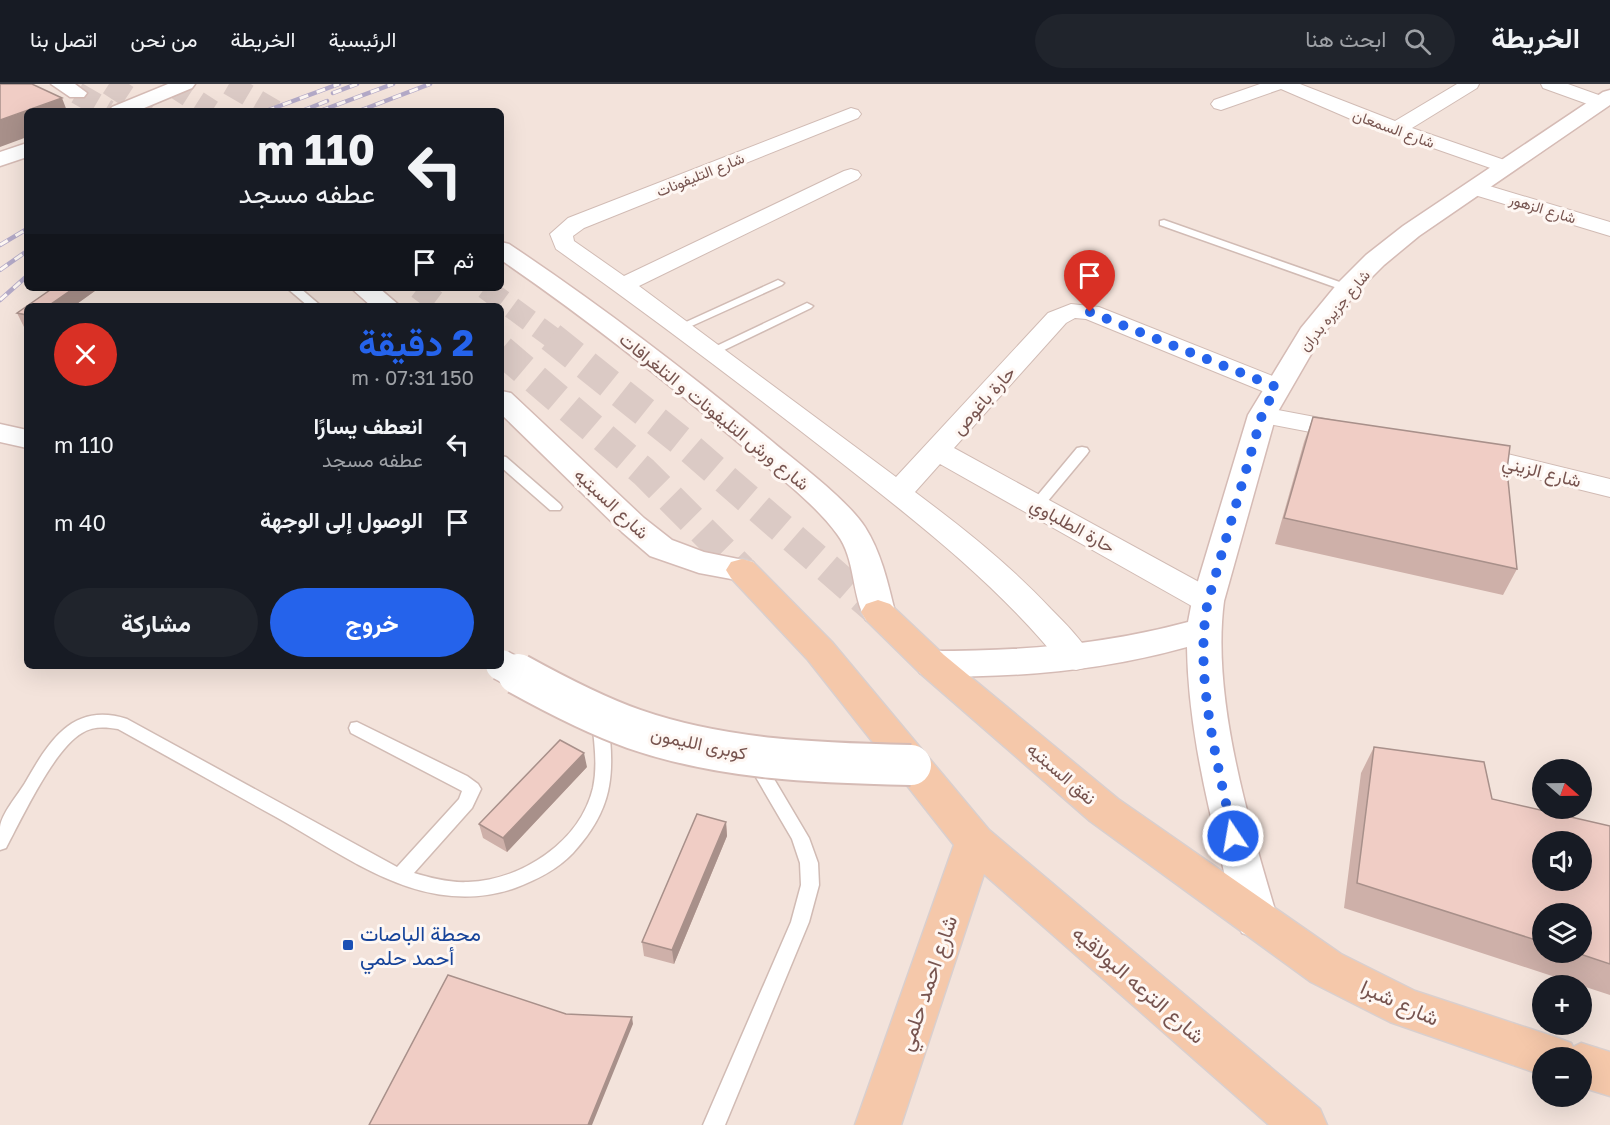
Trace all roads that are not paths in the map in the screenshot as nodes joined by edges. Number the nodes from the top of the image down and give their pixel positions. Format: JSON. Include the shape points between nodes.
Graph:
{"nodes":[{"id":1,"x":185,"y":84,"type":"edge"},
{"id":2,"x":1278,"y":84,"type":"edge"},
{"id":3,"x":1284,"y":84,"type":"edge"},
{"id":4,"x":1550,"y":84,"type":"edge"},
{"id":5,"x":1464,"y":85,"type":"edge"},
{"id":6,"x":1605,"y":99,"type":"edge"},
{"id":7,"x":1221,"y":104,"type":"dead end"},
{"id":8,"x":126,"y":108,"type":"edge"},
{"id":9,"x":851,"y":114,"type":"dead end"},
{"id":10,"x":1396,"y":129,"type":"junction"},
{"id":11,"x":24,"y":150,"type":"edge"},
{"id":12,"x":0,"y":160,"type":"edge"},
{"id":13,"x":1506,"y":167,"type":"junction"},
{"id":14,"x":851,"y":175,"type":"dead end"},
{"id":15,"x":1476,"y":188,"type":"junction"},
{"id":16,"x":1164,"y":223,"type":"dead end"},
{"id":17,"x":1610,"y":229,"type":"edge"},
{"id":18,"x":504,"y":251,"type":"edge"},
{"id":19,"x":778,"y":283,"type":"dead end"},
{"id":20,"x":623,"y":285,"type":"junction"},
{"id":21,"x":1347,"y":288,"type":"junction"},
{"id":22,"x":297,"y":291,"type":"edge"},
{"id":23,"x":367,"y":291,"type":"edge"},
{"id":24,"x":311,"y":303,"type":"edge"},
{"id":25,"x":383,"y":303,"type":"edge"},
{"id":26,"x":807,"y":306,"type":"dead end"},
{"id":27,"x":681,"y":327,"type":"junction"},
{"id":28,"x":714,"y":350,"type":"junction"},
{"id":29,"x":1276,"y":387,"type":"junction"},
{"id":30,"x":504,"y":402,"type":"edge"},
{"id":31,"x":1262,"y":415,"type":"junction"},
{"id":32,"x":0,"y":433,"type":"edge"},
{"id":33,"x":1376,"y":437,"type":"edge"},
{"id":34,"x":24,"y":438,"type":"edge"},
{"id":35,"x":1445,"y":449,"type":"edge"},
{"id":36,"x":937,"y":450,"type":"junction"},
{"id":37,"x":1083,"y":451,"type":"dead end"},
{"id":38,"x":504,"y":463,"type":"edge"},
{"id":39,"x":1610,"y":488,"type":"edge"},
{"id":40,"x":898,"y":493,"type":"junction"},
{"id":41,"x":1037,"y":505,"type":"junction"},
{"id":42,"x":555,"y":507,"type":"dead end"},
{"id":43,"x":742,"y":570,"type":"joint"},
{"id":44,"x":878,"y":612,"type":"joint"},
{"id":45,"x":1205,"y":616,"type":"junction"},
{"id":46,"x":1076,"y":658,"type":"junction"},
{"id":47,"x":932,"y":664,"type":"junction"},
{"id":48,"x":504,"y":667,"type":"edge"},
{"id":49,"x":599,"y":716,"type":"junction"},
{"id":50,"x":357,"y":728,"type":"dead end"},
{"id":51,"x":750,"y":754,"type":"junction"},
{"id":52,"x":911,"y":765,"type":"junction"},
{"id":53,"x":975,"y":842,"type":"junction"},
{"id":54,"x":0,"y":843,"type":"edge"},
{"id":55,"x":399,"y":877,"type":"junction"},
{"id":56,"x":1257,"y":920,"type":"junction"},
{"id":57,"x":1532,"y":1050,"type":"edge"},
{"id":58,"x":1592,"y":1068,"type":"edge"},
{"id":59,"x":1610,"y":1074,"type":"edge"},
{"id":60,"x":714,"y":1125,"type":"edge"},
{"id":61,"x":878,"y":1125,"type":"edge"},
{"id":62,"x":1304,"y":1125,"type":"edge"}],
"edges":[{"from":1,"to":8,"type":"street"},
{"from":2,"to":7,"type":"street"},
{"from":3,"to":10,"type":"street","name":"شارع السمعان"},
{"from":4,"to":6,"type":"street"},
{"from":5,"to":10,"type":"street"},
{"from":6,"to":13,"type":"street","name":"شارع جزيره بدران"},
{"from":9,"to":20,"type":"street","name":"شارع التليفونات","via":[[576,223],[561,234],[564,244]]},
{"from":10,"to":13,"type":"street","name":"شارع السمعان"},
{"from":11,"to":12,"type":"street"},
{"from":13,"to":15,"type":"street","name":"شارع جزيره بدران"},
{"from":14,"to":20,"type":"street"},
{"from":15,"to":17,"type":"street","name":"شارع الزهور"},
{"from":15,"to":21,"type":"street","name":"شارع جزيره بدران","via":[[1411,231]]},
{"from":16,"to":21,"type":"lane"},
{"from":18,"to":44,"type":"street","name":"شارع ورش التليفونات و التلغرافات","via":[[662,365],[824,502],[852,531],[869,571]]},
{"from":19,"to":27,"type":"lane"},
{"from":20,"to":27,"type":"street"},
{"from":21,"to":29,"type":"street","name":"شارع جزيره بدران","via":[[1310,334]]},
{"from":22,"to":24,"type":"lane"},
{"from":23,"to":25,"type":"street"},
{"from":26,"to":28,"type":"lane"},
{"from":27,"to":28,"type":"street"},
{"from":28,"to":40,"type":"street"},
{"from":29,"to":31,"type":"street","name":"شارع جزيره بدران"},
{"from":29,"to":36,"type":"street","name":"حارة باغوص","via":[[1090,312],[1071,311],[1056,318]]},
{"from":30,"to":43,"type":"street","name":"شارع السبتيه","via":[[661,548],[699,562]]},
{"from":31,"to":33,"type":"street"},
{"from":31,"to":45,"type":"street","name":"شارع جزيره بدران"},
{"from":32,"to":34,"type":"street"},
{"from":35,"to":39,"type":"street","name":"شارع الزيني"},
{"from":36,"to":40,"type":"street","name":"حارة باغوص"},
{"from":36,"to":41,"type":"street","name":"حارة الطلباوي"},
{"from":37,"to":41,"type":"lane"},
{"from":38,"to":42,"type":"lane"},
{"from":40,"to":46,"type":"street","via":[[1011,585]]},
{"from":41,"to":45,"type":"street","name":"حارة الطلباوي"},
{"from":43,"to":52,"type":"main road","via":[[820,651]]},
{"from":44,"to":47,"type":"main road","name":"نفق السبتيه"},
{"from":45,"to":46,"type":"street","via":[[1141,647]]},
{"from":45,"to":56,"type":"street","name":"شارع جزيره بدران","via":[[1207,692],[1217,760]]},
{"from":46,"to":47,"type":"street","via":[[1005,664]]},
{"from":47,"to":56,"type":"main road","name":"نفق السبتيه","via":[[1104,810]]},
{"from":48,"to":49,"type":"street","name":"كوبرى الليمون","bridge":true},
{"from":49,"to":51,"type":"street","name":"كوبرى الليمون","bridge":true,"via":[[649,734]]},
{"from":49,"to":55,"type":"lane","via":[[605,761],[599,796],[583,826],[556,857],[521,877],[483,889],[435,886]]},
{"from":50,"to":55,"type":"lane","via":[[472,789],[466,803]]},
{"from":51,"to":52,"type":"street","name":"كوبرى الليمون","bridge":true},
{"from":51,"to":60,"type":"lane","via":[[799,837],[810,864],[810,892]]},
{"from":52,"to":53,"type":"main road"},
{"from":53,"to":61,"type":"main road","name":"شارع احمد حلمي"},
{"from":53,"to":62,"type":"main road","name":"شارع الترعه البولاقيه"},
{"from":54,"to":55,"type":"lane","via":[[52,749],[66,734],[86,723],[106,720],[121,723]]},
{"from":56,"to":57,"type":"main road","name":"شارع شبرا","via":[[1326,968],[1405,1008]]},
{"from":58,"to":59,"type":"main road"}]}
